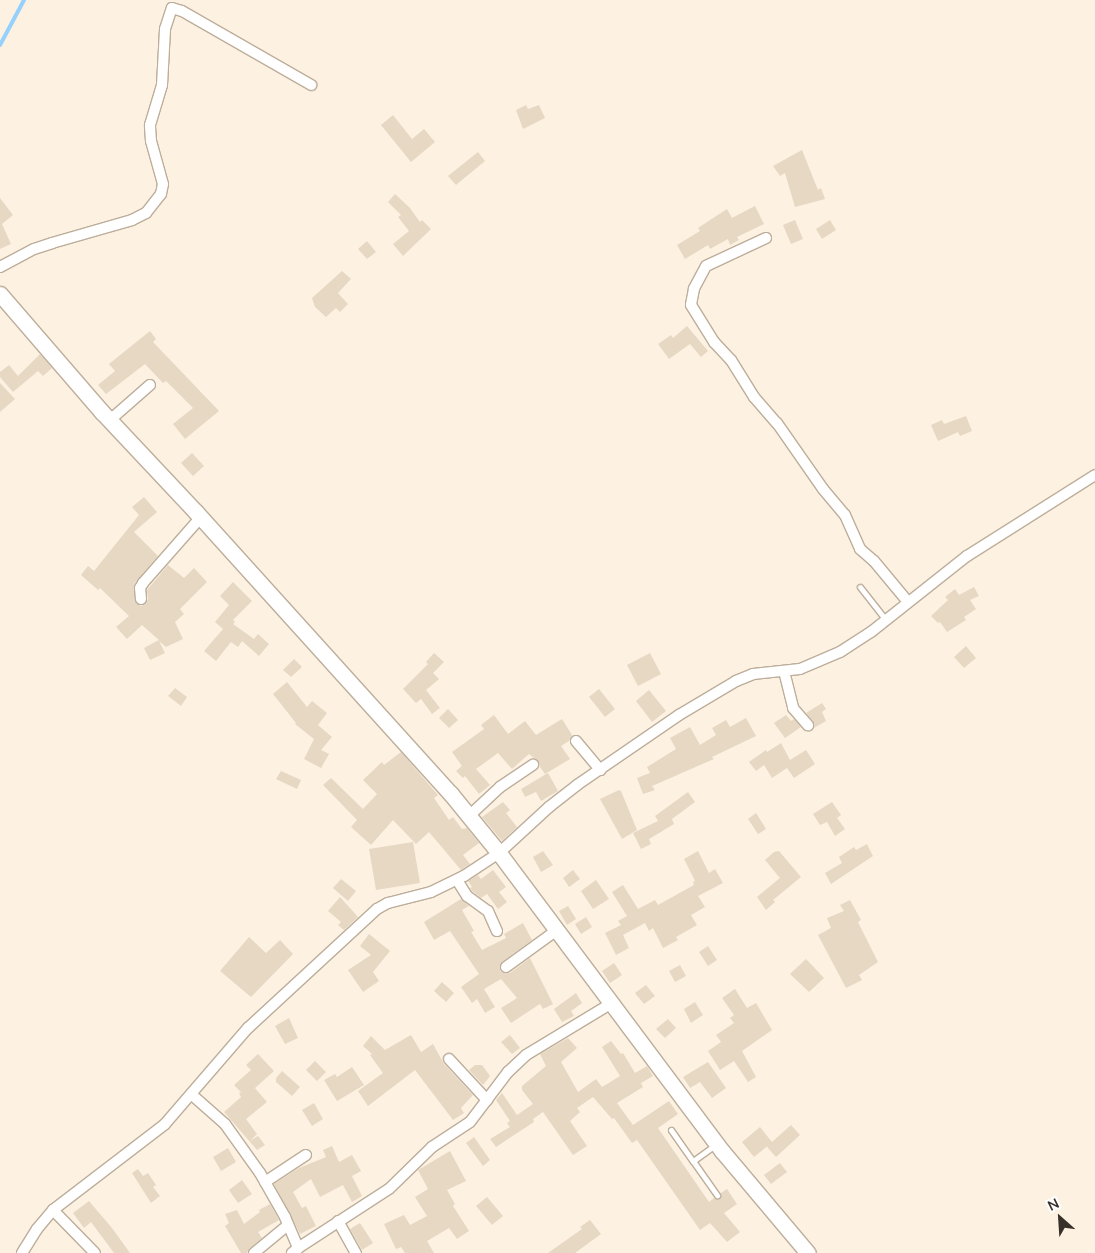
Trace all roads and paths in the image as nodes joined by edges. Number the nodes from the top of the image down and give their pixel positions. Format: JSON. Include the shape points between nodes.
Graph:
{"nodes":[{"id":1,"x":312,"y":85,"type":"dead end"},
{"id":2,"x":766,"y":238,"type":"dead end"},
{"id":3,"x":0,"y":267,"type":"edge"},
{"id":4,"x":0,"y":294,"type":"edge"},
{"id":5,"x":150,"y":385,"type":"dead end"},
{"id":6,"x":110,"y":420,"type":"junction"},
{"id":7,"x":1095,"y":475,"type":"edge"},
{"id":8,"x":201,"y":517,"type":"junction"},
{"id":9,"x":860,"y":587,"type":"dead end"},
{"id":10,"x":141,"y":599,"type":"dead end"},
{"id":11,"x":908,"y":602,"type":"junction"},
{"id":12,"x":886,"y":620,"type":"junction"},
{"id":13,"x":786,"y":677,"type":"junction"},
{"id":14,"x":808,"y":725,"type":"dead end"},
{"id":15,"x":576,"y":741,"type":"dead end"},
{"id":16,"x":533,"y":765,"type":"dead end"},
{"id":17,"x":600,"y":770,"type":"junction"},
{"id":18,"x":469,"y":816,"type":"junction"},
{"id":19,"x":499,"y":853,"type":"junction"},
{"id":20,"x":461,"y":887,"type":"junction"},
{"id":21,"x":557,"y":930,"type":"junction"},
{"id":22,"x":497,"y":931,"type":"dead end"},
{"id":23,"x":506,"y":967,"type":"dead end"},
{"id":24,"x":612,"y":1003,"type":"junction"},
{"id":25,"x":449,"y":1059,"type":"dead end"},
{"id":26,"x":197,"y":1099,"type":"junction"},
{"id":27,"x":487,"y":1100,"type":"junction"},
{"id":28,"x":671,"y":1130,"type":"dead end"},
{"id":29,"x":716,"y":1144,"type":"junction"},
{"id":30,"x":306,"y":1155,"type":"dead end"},
{"id":31,"x":693,"y":1160,"type":"junction"},
{"id":32,"x":266,"y":1182,"type":"junction"},
{"id":33,"x":717,"y":1195,"type":"dead end"},
{"id":34,"x":55,"y":1212,"type":"junction"},
{"id":35,"x":338,"y":1221,"type":"junction"},
{"id":36,"x":288,"y":1225,"type":"junction"},
{"id":37,"x":295,"y":1250,"type":"edge"},
{"id":38,"x":22,"y":1253,"type":"edge"},
{"id":39,"x":95,"y":1253,"type":"edge"},
{"id":40,"x":254,"y":1253,"type":"edge"},
{"id":41,"x":356,"y":1253,"type":"edge"},
{"id":42,"x":808,"y":1253,"type":"edge"}],
"edges":[{"from":1,"to":3,"type":"street","via":[[172,8],[165,29],[162,85],[150,125],[151,142],[163,184],[161,194],[146,213],[132,220],[34,249]]},
{"from":2,"to":11,"type":"street","via":[[706,266],[694,289],[691,305],[754,397],[842,510],[860,550],[874,561]]},
{"from":4,"to":6,"type":"main road"},
{"from":5,"to":6,"type":"street"},
{"from":6,"to":8,"type":"main road"},
{"from":7,"to":11,"type":"street","via":[[967,556]]},
{"from":8,"to":10,"type":"street","via":[[143,583]]},
{"from":8,"to":18,"type":"main road"},
{"from":9,"to":12,"type":"lane"},
{"from":11,"to":12,"type":"street"},
{"from":12,"to":13,"type":"street","via":[[840,652]]},
{"from":13,"to":14,"type":"street","via":[[793,708]]},
{"from":13,"to":17,"type":"street","via":[[753,674],[736,681],[679,715]]},
{"from":15,"to":17,"type":"street"},
{"from":16,"to":18,"type":"street","via":[[500,787]]},
{"from":17,"to":19,"type":"street","via":[[549,807]]},
{"from":18,"to":19,"type":"main road"},
{"from":19,"to":20,"type":"street"},
{"from":19,"to":21,"type":"main road"},
{"from":20,"to":22,"type":"street","via":[[488,911]]},
{"from":20,"to":26,"type":"street","via":[[388,903],[365,919],[248,1028]]},
{"from":21,"to":23,"type":"street"},
{"from":21,"to":24,"type":"main road"},
{"from":24,"to":27,"type":"street","via":[[526,1055]]},
{"from":24,"to":29,"type":"main road"},
{"from":25,"to":27,"type":"street"},
{"from":26,"to":32,"type":"street","via":[[239,1142]]},
{"from":26,"to":34,"type":"street"},
{"from":27,"to":35,"type":"street","via":[[470,1122],[432,1148],[389,1189]]},
{"from":28,"to":31,"type":"lane"},
{"from":29,"to":31,"type":"lane"},
{"from":29,"to":42,"type":"main road"},
{"from":30,"to":32,"type":"street"},
{"from":31,"to":33,"type":"lane"},
{"from":32,"to":36,"type":"street"},
{"from":34,"to":38,"type":"street","via":[[37,1229]]},
{"from":34,"to":39,"type":"street"},
{"from":35,"to":37,"type":"street"},
{"from":35,"to":41,"type":"street"},
{"from":36,"to":37,"type":"street"},
{"from":36,"to":40,"type":"street"}]}
